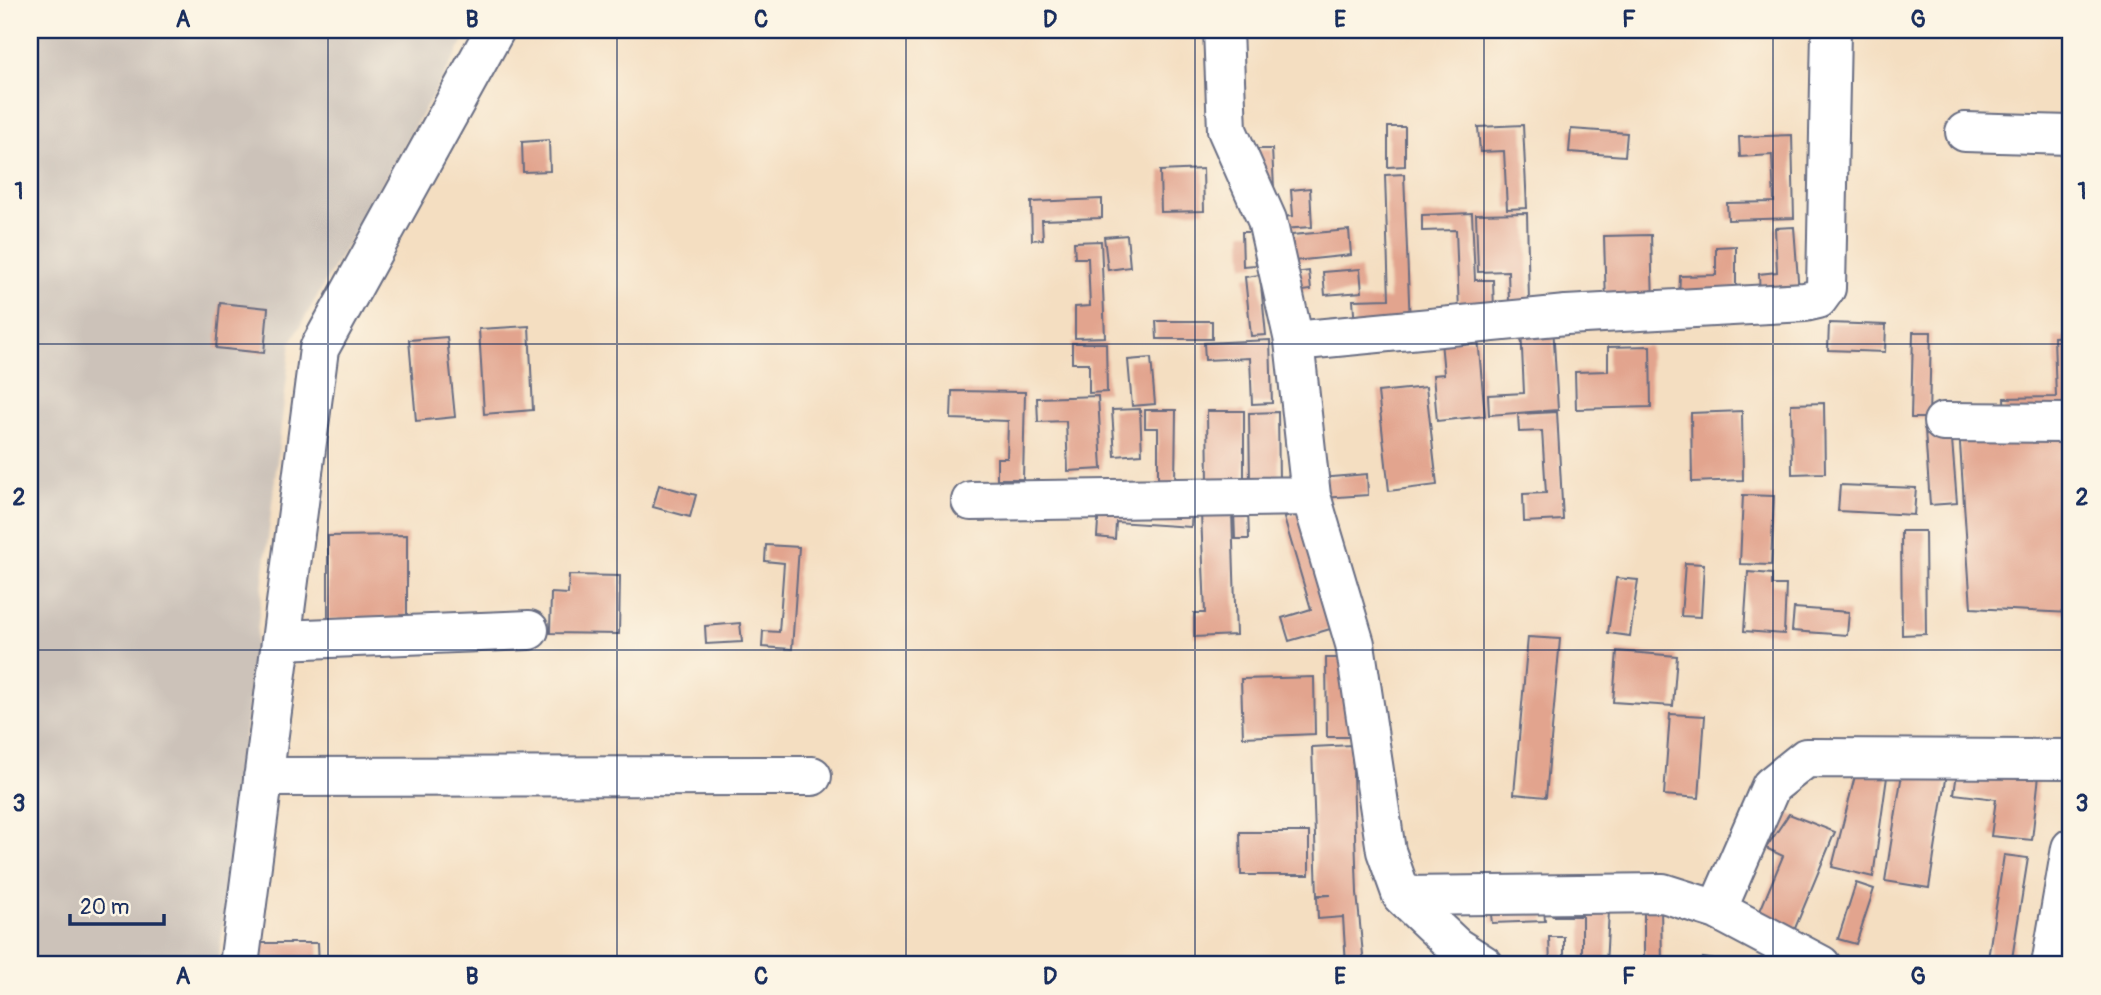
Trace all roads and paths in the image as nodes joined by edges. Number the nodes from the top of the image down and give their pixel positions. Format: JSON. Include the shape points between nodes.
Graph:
{"nodes":[{"id":1,"x":495,"y":30,"type":"edge"},
{"id":2,"x":1223,"y":30,"type":"edge"},
{"id":3,"x":1830,"y":30,"type":"edge"},
{"id":4,"x":1965,"y":132,"type":"dead end"},
{"id":5,"x":2071,"y":135,"type":"edge"},
{"id":6,"x":1294,"y":341,"type":"junction"},
{"id":7,"x":1943,"y":422,"type":"dead end"},
{"id":8,"x":2071,"y":424,"type":"edge"},
{"id":9,"x":1311,"y":496,"type":"junction"},
{"id":10,"x":971,"y":501,"type":"dead end"},
{"id":11,"x":529,"y":630,"type":"dead end"},
{"id":12,"x":281,"y":640,"type":"junction"},
{"id":13,"x":2071,"y":759,"type":"edge"},
{"id":14,"x":813,"y":776,"type":"dead end"},
{"id":15,"x":263,"y":777,"type":"junction"},
{"id":16,"x":2071,"y":848,"type":"edge"},
{"id":17,"x":1402,"y":896,"type":"junction"},
{"id":18,"x":1717,"y":910,"type":"junction"},
{"id":19,"x":239,"y":965,"type":"edge"},
{"id":20,"x":1484,"y":965,"type":"edge"},
{"id":21,"x":1821,"y":965,"type":"edge"},
{"id":22,"x":2051,"y":965,"type":"edge"}],
"edges":[{"from":1,"to":12,"type":"street","via":[[319,348]]},
{"from":2,"to":6,"type":"street","via":[[1227,130],[1267,220]]},
{"from":3,"to":6,"type":"street","via":[[1826,288],[1818,299],[1566,315]]},
{"from":4,"to":5,"type":"street"},
{"from":6,"to":9,"type":"street"},
{"from":7,"to":8,"type":"street"},
{"from":9,"to":10,"type":"street"},
{"from":9,"to":17,"type":"street","via":[[1354,644],[1386,851]]},
{"from":11,"to":12,"type":"street"},
{"from":12,"to":15,"type":"street"},
{"from":13,"to":18,"type":"street","via":[[1805,758],[1771,786]]},
{"from":14,"to":15,"type":"street"},
{"from":15,"to":19,"type":"street"},
{"from":16,"to":22,"type":"street"},
{"from":17,"to":18,"type":"street","via":[[1663,893]]},
{"from":17,"to":20,"type":"street","via":[[1456,947]]},
{"from":18,"to":21,"type":"street"}]}
